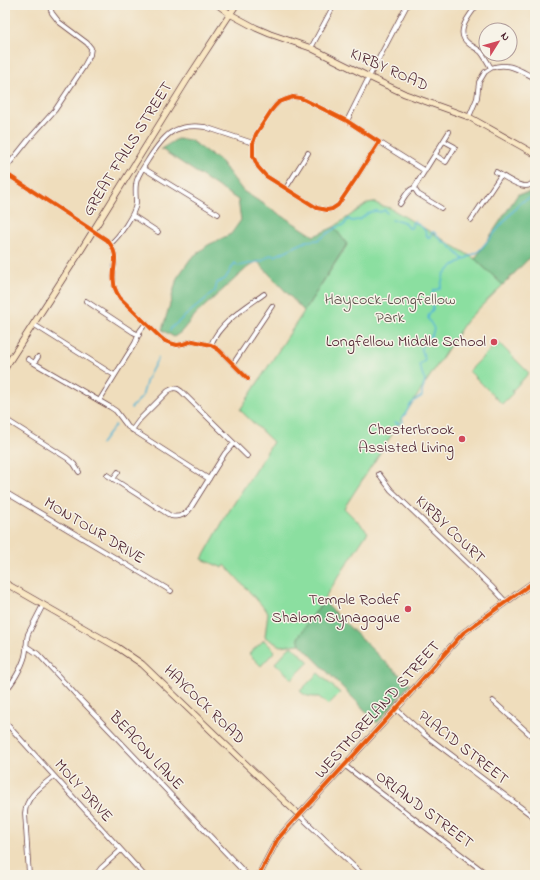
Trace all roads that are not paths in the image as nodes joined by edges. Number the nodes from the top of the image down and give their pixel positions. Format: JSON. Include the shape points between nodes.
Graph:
{"nodes":[{"id":1,"x":49,"y":5,"type":"edge"},
{"id":2,"x":218,"y":5,"type":"edge"},
{"id":3,"x":236,"y":5,"type":"edge"},
{"id":4,"x":334,"y":5,"type":"edge"},
{"id":5,"x":408,"y":5,"type":"edge"},
{"id":6,"x":477,"y":5,"type":"edge"},
{"id":7,"x":230,"y":14,"type":"junction"},
{"id":8,"x":311,"y":48,"type":"junction"},
{"id":9,"x":491,"y":68,"type":"junction"},
{"id":10,"x":369,"y":77,"type":"junction"},
{"id":11,"x":535,"y":78,"type":"edge"},
{"id":12,"x":468,"y":117,"type":"junction"},
{"id":13,"x":347,"y":121,"type":"junction"},
{"id":14,"x":449,"y":132,"type":"dead end"},
{"id":15,"x":444,"y":140,"type":"junction"},
{"id":16,"x":379,"y":142,"type":"junction"},
{"id":17,"x":253,"y":143,"type":"junction"},
{"id":18,"x":308,"y":153,"type":"dead end"},
{"id":19,"x":535,"y":154,"type":"edge"},
{"id":20,"x":435,"y":155,"type":"junction"},
{"id":21,"x":143,"y":168,"type":"junction"},
{"id":22,"x":5,"y":169,"type":"edge"},
{"id":23,"x":425,"y":171,"type":"junction"},
{"id":24,"x":496,"y":172,"type":"dead end"},
{"id":25,"x":5,"y":173,"type":"edge"},
{"id":26,"x":501,"y":174,"type":"junction"},
{"id":27,"x":535,"y":181,"type":"edge"},
{"id":28,"x":286,"y":188,"type":"junction"},
{"id":29,"x":414,"y":188,"type":"junction"},
{"id":30,"x":400,"y":204,"type":"dead end"},
{"id":31,"x":441,"y":208,"type":"dead end"},
{"id":32,"x":218,"y":214,"type":"dead end"},
{"id":33,"x":132,"y":215,"type":"junction"},
{"id":34,"x":471,"y":220,"type":"dead end"},
{"id":35,"x":92,"y":231,"type":"junction"},
{"id":36,"x":158,"y":232,"type":"dead end"},
{"id":37,"x":110,"y":244,"type":"junction"},
{"id":38,"x":264,"y":294,"type":"dead end"},
{"id":39,"x":86,"y":301,"type":"dead end"},
{"id":40,"x":272,"y":306,"type":"dead end"},
{"id":41,"x":146,"y":323,"type":"junction"},
{"id":42,"x":33,"y":324,"type":"junction"},
{"id":43,"x":139,"y":335,"type":"junction"},
{"id":44,"x":211,"y":345,"type":"junction"},
{"id":45,"x":38,"y":357,"type":"dead end"},
{"id":46,"x":28,"y":359,"type":"dead end"},
{"id":47,"x":34,"y":363,"type":"junction"},
{"id":48,"x":233,"y":364,"type":"junction"},
{"id":49,"x":5,"y":368,"type":"edge"},
{"id":50,"x":114,"y":376,"type":"junction"},
{"id":51,"x":248,"y":379,"type":"dead end"},
{"id":52,"x":99,"y":400,"type":"junction"},
{"id":53,"x":5,"y":419,"type":"edge"},
{"id":54,"x":132,"y":430,"type":"junction"},
{"id":55,"x":234,"y":443,"type":"junction"},
{"id":56,"x":247,"y":456,"type":"dead end"},
{"id":57,"x":79,"y":472,"type":"dead end"},
{"id":58,"x":118,"y":472,"type":"dead end"},
{"id":59,"x":379,"y":474,"type":"dead end"},
{"id":60,"x":107,"y":475,"type":"dead end"},
{"id":61,"x":114,"y":479,"type":"junction"},
{"id":62,"x":209,"y":479,"type":"junction"},
{"id":63,"x":5,"y":492,"type":"edge"},
{"id":64,"x":535,"y":581,"type":"edge"},
{"id":65,"x":5,"y":583,"type":"edge"},
{"id":66,"x":171,"y":591,"type":"dead end"},
{"id":67,"x":506,"y":602,"type":"junction"},
{"id":68,"x":43,"y":605,"type":"junction"},
{"id":69,"x":26,"y":646,"type":"junction"},
{"id":70,"x":5,"y":691,"type":"edge"},
{"id":71,"x":494,"y":700,"type":"dead end"},
{"id":72,"x":396,"y":709,"type":"junction"},
{"id":73,"x":5,"y":722,"type":"edge"},
{"id":74,"x":535,"y":739,"type":"edge"},
{"id":75,"x":344,"y":765,"type":"junction"},
{"id":76,"x":54,"y":776,"type":"junction"},
{"id":77,"x":299,"y":815,"type":"junction"},
{"id":78,"x":535,"y":818,"type":"edge"},
{"id":79,"x":121,"y":850,"type":"junction"},
{"id":80,"x":28,"y":875,"type":"edge"},
{"id":81,"x":96,"y":875,"type":"edge"},
{"id":82,"x":144,"y":875,"type":"edge"},
{"id":83,"x":247,"y":875,"type":"edge"},
{"id":84,"x":259,"y":875,"type":"edge"},
{"id":85,"x":363,"y":875,"type":"edge"},
{"id":86,"x":488,"y":875,"type":"edge"}],
"edges":[{"from":1,"to":22,"type":"street","via":[[59,22],[87,43],[91,48],[90,55],[61,102],[28,138]]},
{"from":2,"to":7,"type":"main road","name":"KIRBY ROAD"},
{"from":3,"to":7,"type":"main road","name":"GREAT FALLS STREET"},
{"from":4,"to":8,"type":"street"},
{"from":5,"to":10,"type":"street"},
{"from":6,"to":9,"type":"street","via":[[464,23],[462,34],[466,42],[482,53]]},
{"from":7,"to":8,"type":"main road","name":"KIRBY ROAD","via":[[270,34]]},
{"from":7,"to":35,"type":"main road","name":"GREAT FALLS STREET"},
{"from":8,"to":10,"type":"main road","name":"KIRBY ROAD"},
{"from":9,"to":11,"type":"street","via":[[499,65],[509,66]]},
{"from":9,"to":12,"type":"street","via":[[479,82],[477,98]]},
{"from":10,"to":12,"type":"main road","name":"KIRBY ROAD","via":[[405,94]]},
{"from":10,"to":13,"type":"street"},
{"from":12,"to":19,"type":"main road","name":"KIRBY ROAD"},
{"from":13,"to":16,"type":"street"},
{"from":13,"to":17,"type":"street","via":[[305,100],[293,97],[275,106],[256,134]]},
{"from":14,"to":15,"type":"street"},
{"from":15,"to":20,"type":"street"},
{"from":15,"to":20,"type":"street","via":[[455,147],[446,162]]},
{"from":16,"to":23,"type":"street"},
{"from":16,"to":28,"type":"street","via":[[335,207],[327,210],[317,208]]},
{"from":17,"to":21,"type":"street","via":[[205,127],[181,128],[160,143]]},
{"from":17,"to":28,"type":"street","via":[[253,156],[258,167],[266,176]]},
{"from":18,"to":28,"type":"street"},
{"from":20,"to":23,"type":"street"},
{"from":21,"to":32,"type":"street"},
{"from":21,"to":33,"type":"street","via":[[136,185],[136,204]]},
{"from":23,"to":29,"type":"street"},
{"from":24,"to":26,"type":"street"},
{"from":25,"to":35,"type":"street"},
{"from":26,"to":27,"type":"street","via":[[522,186]]},
{"from":26,"to":34,"type":"street"},
{"from":29,"to":30,"type":"street"},
{"from":29,"to":31,"type":"street","via":[[418,194]]},
{"from":33,"to":36,"type":"street"},
{"from":33,"to":37,"type":"street","via":[[118,237]]},
{"from":35,"to":37,"type":"street"},
{"from":35,"to":42,"type":"main road","name":"GREAT FALLS STREET"},
{"from":37,"to":41,"type":"street","via":[[115,256],[114,283],[117,293]]},
{"from":38,"to":44,"type":"street","via":[[232,318],[215,336]]},
{"from":39,"to":43,"type":"street"},
{"from":40,"to":48,"type":"street"},
{"from":41,"to":43,"type":"street"},
{"from":41,"to":44,"type":"street","via":[[170,343],[177,345],[193,341]]},
{"from":42,"to":49,"type":"main road","name":"GREAT FALLS STREET"},
{"from":42,"to":50,"type":"street"},
{"from":43,"to":50,"type":"street"},
{"from":44,"to":48,"type":"street"},
{"from":45,"to":47,"type":"street"},
{"from":46,"to":47,"type":"street"},
{"from":47,"to":52,"type":"street"},
{"from":48,"to":51,"type":"street"},
{"from":50,"to":52,"type":"street"},
{"from":52,"to":54,"type":"street","via":[[113,409]]},
{"from":53,"to":57,"type":"street","via":[[72,462]]},
{"from":54,"to":55,"type":"street","via":[[168,391],[176,388]]},
{"from":54,"to":62,"type":"street"},
{"from":55,"to":56,"type":"street"},
{"from":55,"to":62,"type":"street"},
{"from":58,"to":61,"type":"street"},
{"from":59,"to":67,"type":"street","name":"KIRBY COURT","via":[[396,495]]},
{"from":60,"to":61,"type":"street"},
{"from":61,"to":62,"type":"street","via":[[175,517],[188,512]]},
{"from":63,"to":66,"type":"street","name":"MONTOUR DRIVE"},
{"from":64,"to":67,"type":"main road","name":"WESTMORELAND STREET"},
{"from":65,"to":68,"type":"main road","name":"HAYCOCK ROAD"},
{"from":67,"to":72,"type":"main road","name":"WESTMORELAND STREET","via":[[463,633]]},
{"from":68,"to":69,"type":"street","via":[[28,634]]},
{"from":68,"to":77,"type":"main road","name":"HAYCOCK ROAD","via":[[117,646],[142,664]]},
{"from":69,"to":70,"type":"street","via":[[25,657]]},
{"from":69,"to":83,"type":"street","name":"BEACON LANE","via":[[54,670]]},
{"from":71,"to":74,"type":"street"},
{"from":72,"to":75,"type":"main road","name":"WESTMORELAND STREET"},
{"from":72,"to":78,"type":"street","name":"PLACID STREET","via":[[425,735]]},
{"from":73,"to":76,"type":"street","name":"MOLY DRIVE"},
{"from":75,"to":77,"type":"main road","name":"WESTMORELAND STREET"},
{"from":75,"to":86,"type":"street","name":"ORLAND STREET"},
{"from":76,"to":79,"type":"street","name":"MOLY DRIVE"},
{"from":76,"to":80,"type":"street","via":[[26,805]]},
{"from":77,"to":84,"type":"main road","name":"WESTMORELAND STREET","via":[[277,840]]},
{"from":77,"to":85,"type":"street","name":"HAYCOCK ROAD"},
{"from":79,"to":81,"type":"street"},
{"from":79,"to":82,"type":"street","name":"MOLY DRIVE"}]}
